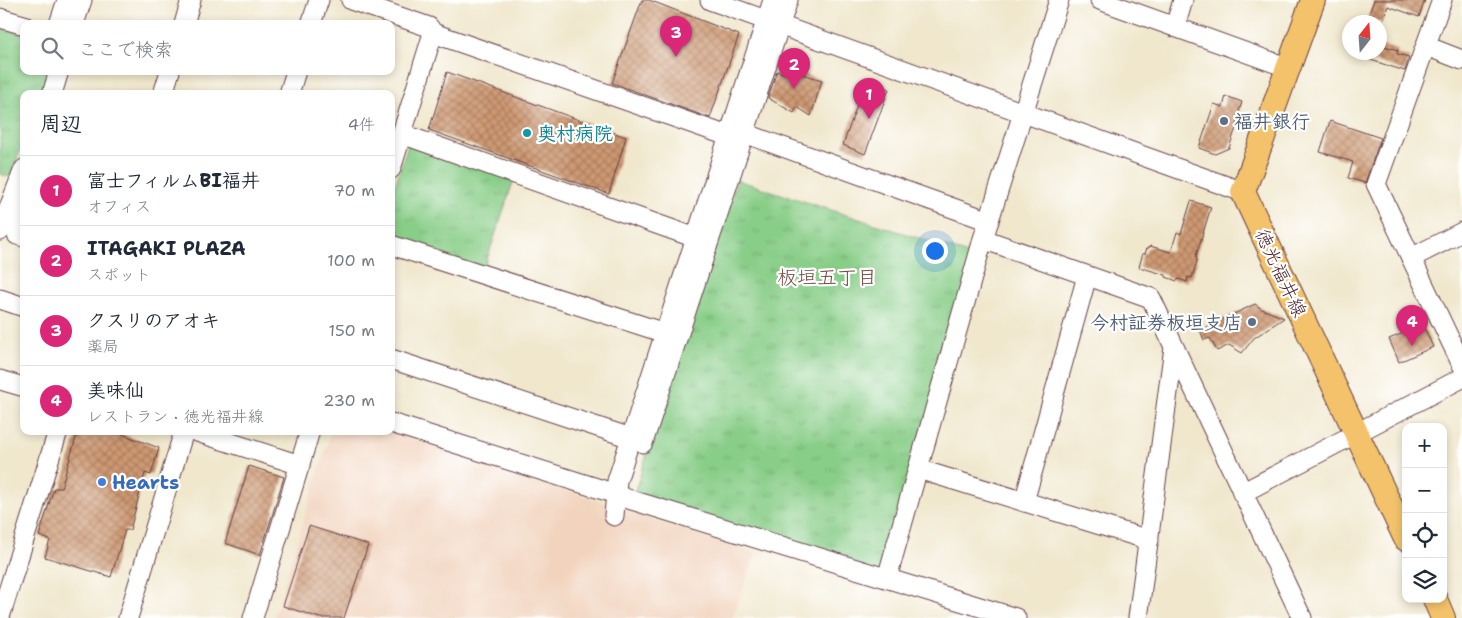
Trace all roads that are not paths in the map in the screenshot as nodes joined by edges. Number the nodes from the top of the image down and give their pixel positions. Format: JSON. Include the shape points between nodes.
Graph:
{"nodes":[{"id":1,"x":67,"y":0,"type":"edge"},
{"id":2,"x":82,"y":0,"type":"edge"},
{"id":3,"x":94,"y":0,"type":"edge"},
{"id":4,"x":191,"y":0,"type":"edge"},
{"id":5,"x":319,"y":0,"type":"edge"},
{"id":6,"x":351,"y":0,"type":"edge"},
{"id":7,"x":710,"y":0,"type":"edge"},
{"id":8,"x":773,"y":0,"type":"edge"},
{"id":9,"x":788,"y":0,"type":"edge"},
{"id":10,"x":1059,"y":0,"type":"edge"},
{"id":11,"x":1100,"y":0,"type":"edge"},
{"id":12,"x":1183,"y":0,"type":"edge"},
{"id":13,"x":1314,"y":0,"type":"edge"},
{"id":14,"x":1442,"y":0,"type":"edge"},
{"id":15,"x":0,"y":18,"type":"edge"},
{"id":16,"x":60,"y":20,"type":"edge"},
{"id":17,"x":75,"y":20,"type":"edge"},
{"id":18,"x":88,"y":20,"type":"edge"},
{"id":19,"x":185,"y":20,"type":"edge"},
{"id":20,"x":312,"y":20,"type":"edge"},
{"id":21,"x":773,"y":22,"type":"junction"},
{"id":22,"x":20,"y":24,"type":"edge"},
{"id":23,"x":1175,"y":27,"type":"junction"},
{"id":24,"x":433,"y":33,"type":"junction"},
{"id":25,"x":1426,"y":46,"type":"junction"},
{"id":26,"x":1462,"y":60,"type":"edge"},
{"id":27,"x":1288,"y":68,"type":"junction"},
{"id":28,"x":58,"y":75,"type":"edge"},
{"id":29,"x":71,"y":75,"type":"edge"},
{"id":30,"x":169,"y":75,"type":"edge"},
{"id":31,"x":295,"y":75,"type":"edge"},
{"id":32,"x":53,"y":90,"type":"edge"},
{"id":33,"x":66,"y":90,"type":"edge"},
{"id":34,"x":164,"y":90,"type":"edge"},
{"id":35,"x":290,"y":90,"type":"edge"},
{"id":36,"x":1024,"y":113,"type":"junction"},
{"id":37,"x":402,"y":134,"type":"junction"},
{"id":38,"x":736,"y":134,"type":"junction"},
{"id":39,"x":395,"y":156,"type":"edge"},
{"id":40,"x":20,"y":178,"type":"edge"},
{"id":41,"x":1243,"y":192,"type":"junction"},
{"id":42,"x":13,"y":194,"type":"edge"},
{"id":43,"x":988,"y":221,"type":"junction"},
{"id":44,"x":0,"y":231,"type":"edge"},
{"id":45,"x":1462,"y":232,"type":"edge"},
{"id":46,"x":20,"y":236,"type":"edge"},
{"id":47,"x":696,"y":238,"type":"junction"},
{"id":48,"x":982,"y":239,"type":"junction"},
{"id":49,"x":395,"y":246,"type":"edge"},
{"id":50,"x":1410,"y":258,"type":"junction"},
{"id":51,"x":1087,"y":276,"type":"junction"},
{"id":52,"x":0,"y":299,"type":"edge"},
{"id":53,"x":20,"y":306,"type":"edge"},
{"id":54,"x":665,"y":333,"type":"junction"},
{"id":55,"x":1174,"y":347,"type":"junction"},
{"id":56,"x":395,"y":360,"type":"edge"},
{"id":57,"x":1462,"y":365,"type":"edge"},
{"id":58,"x":1462,"y":378,"type":"edge"},
{"id":59,"x":0,"y":380,"type":"edge"},
{"id":60,"x":20,"y":387,"type":"edge"},
{"id":61,"x":395,"y":424,"type":"edge"},
{"id":62,"x":1356,"y":434,"type":"junction"},
{"id":63,"x":57,"y":435,"type":"edge"},
{"id":64,"x":183,"y":435,"type":"edge"},
{"id":65,"x":206,"y":435,"type":"edge"},
{"id":66,"x":309,"y":435,"type":"edge"},
{"id":67,"x":631,"y":438,"type":"junction"},
{"id":68,"x":300,"y":465,"type":"junction"},
{"id":69,"x":918,"y":469,"type":"junction"},
{"id":70,"x":1242,"y":493,"type":"junction"},
{"id":71,"x":621,"y":496,"type":"junction"},
{"id":72,"x":1024,"y":502,"type":"junction"},
{"id":73,"x":614,"y":516,"type":"dead end"},
{"id":74,"x":1402,"y":531,"type":"edge"},
{"id":75,"x":1148,"y":540,"type":"junction"},
{"id":76,"x":887,"y":578,"type":"junction"},
{"id":77,"x":1436,"y":603,"type":"edge"},
{"id":78,"x":973,"y":612,"type":"edge"},
{"id":79,"x":0,"y":617,"type":"edge"},
{"id":80,"x":128,"y":618,"type":"edge"},
{"id":81,"x":253,"y":618,"type":"edge"},
{"id":82,"x":1016,"y":618,"type":"edge"},
{"id":83,"x":1138,"y":618,"type":"edge"},
{"id":84,"x":1302,"y":618,"type":"edge"},
{"id":85,"x":1444,"y":618,"type":"edge"}],
"edges":[{"from":1,"to":16,"type":"street"},
{"from":2,"to":17,"type":"street"},
{"from":3,"to":18,"type":"street"},
{"from":4,"to":19,"type":"street"},
{"from":5,"to":20,"type":"street"},
{"from":6,"to":24,"type":"street","via":[[429,27]]},
{"from":7,"to":21,"type":"street"},
{"from":8,"to":21,"type":"street"},
{"from":9,"to":21,"type":"street"},
{"from":10,"to":36,"type":"street"},
{"from":11,"to":23,"type":"street"},
{"from":12,"to":23,"type":"street"},
{"from":13,"to":27,"type":"main road"},
{"from":14,"to":25,"type":"street"},
{"from":15,"to":22,"type":"street"},
{"from":21,"to":36,"type":"street"},
{"from":21,"to":38,"type":"street"},
{"from":23,"to":27,"type":"street"},
{"from":24,"to":37,"type":"street"},
{"from":24,"to":38,"type":"street"},
{"from":25,"to":26,"type":"street"},
{"from":25,"to":50,"type":"street","via":[[1376,184]]},
{"from":27,"to":41,"type":"main road"},
{"from":28,"to":32,"type":"street"},
{"from":29,"to":33,"type":"street"},
{"from":30,"to":34,"type":"street"},
{"from":31,"to":35,"type":"street"},
{"from":36,"to":41,"type":"street"},
{"from":36,"to":43,"type":"street"},
{"from":37,"to":39,"type":"street"},
{"from":37,"to":47,"type":"street"},
{"from":38,"to":43,"type":"street"},
{"from":38,"to":47,"type":"street"},
{"from":38,"to":71,"type":"street"},
{"from":40,"to":42,"type":"street"},
{"from":41,"to":62,"type":"main road","name":"徳光福井線"},
{"from":42,"to":44,"type":"street"},
{"from":42,"to":46,"type":"street","via":[[15,227]]},
{"from":43,"to":48,"type":"street"},
{"from":45,"to":50,"type":"street"},
{"from":47,"to":54,"type":"street"},
{"from":48,"to":51,"type":"street"},
{"from":48,"to":69,"type":"street"},
{"from":49,"to":54,"type":"street"},
{"from":50,"to":57,"type":"street"},
{"from":51,"to":55,"type":"street","via":[[1151,298]]},
{"from":51,"to":72,"type":"street"},
{"from":52,"to":53,"type":"street"},
{"from":54,"to":67,"type":"street"},
{"from":55,"to":70,"type":"street"},
{"from":55,"to":75,"type":"street"},
{"from":56,"to":67,"type":"street"},
{"from":58,"to":62,"type":"street"},
{"from":59,"to":60,"type":"street"},
{"from":61,"to":71,"type":"street"},
{"from":62,"to":70,"type":"street"},
{"from":62,"to":74,"type":"main road","name":"徳光福井線"},
{"from":63,"to":79,"type":"street"},
{"from":64,"to":80,"type":"street"},
{"from":65,"to":68,"type":"street"},
{"from":66,"to":68,"type":"street"},
{"from":67,"to":71,"type":"street","via":[[617,481]]},
{"from":68,"to":81,"type":"street"},
{"from":69,"to":72,"type":"street"},
{"from":69,"to":76,"type":"street"},
{"from":70,"to":84,"type":"street"},
{"from":71,"to":73,"type":"street"},
{"from":71,"to":76,"type":"street"},
{"from":72,"to":75,"type":"street"},
{"from":75,"to":83,"type":"street"},
{"from":76,"to":78,"type":"street"},
{"from":77,"to":85,"type":"main road"},
{"from":78,"to":82,"type":"street"}]}
